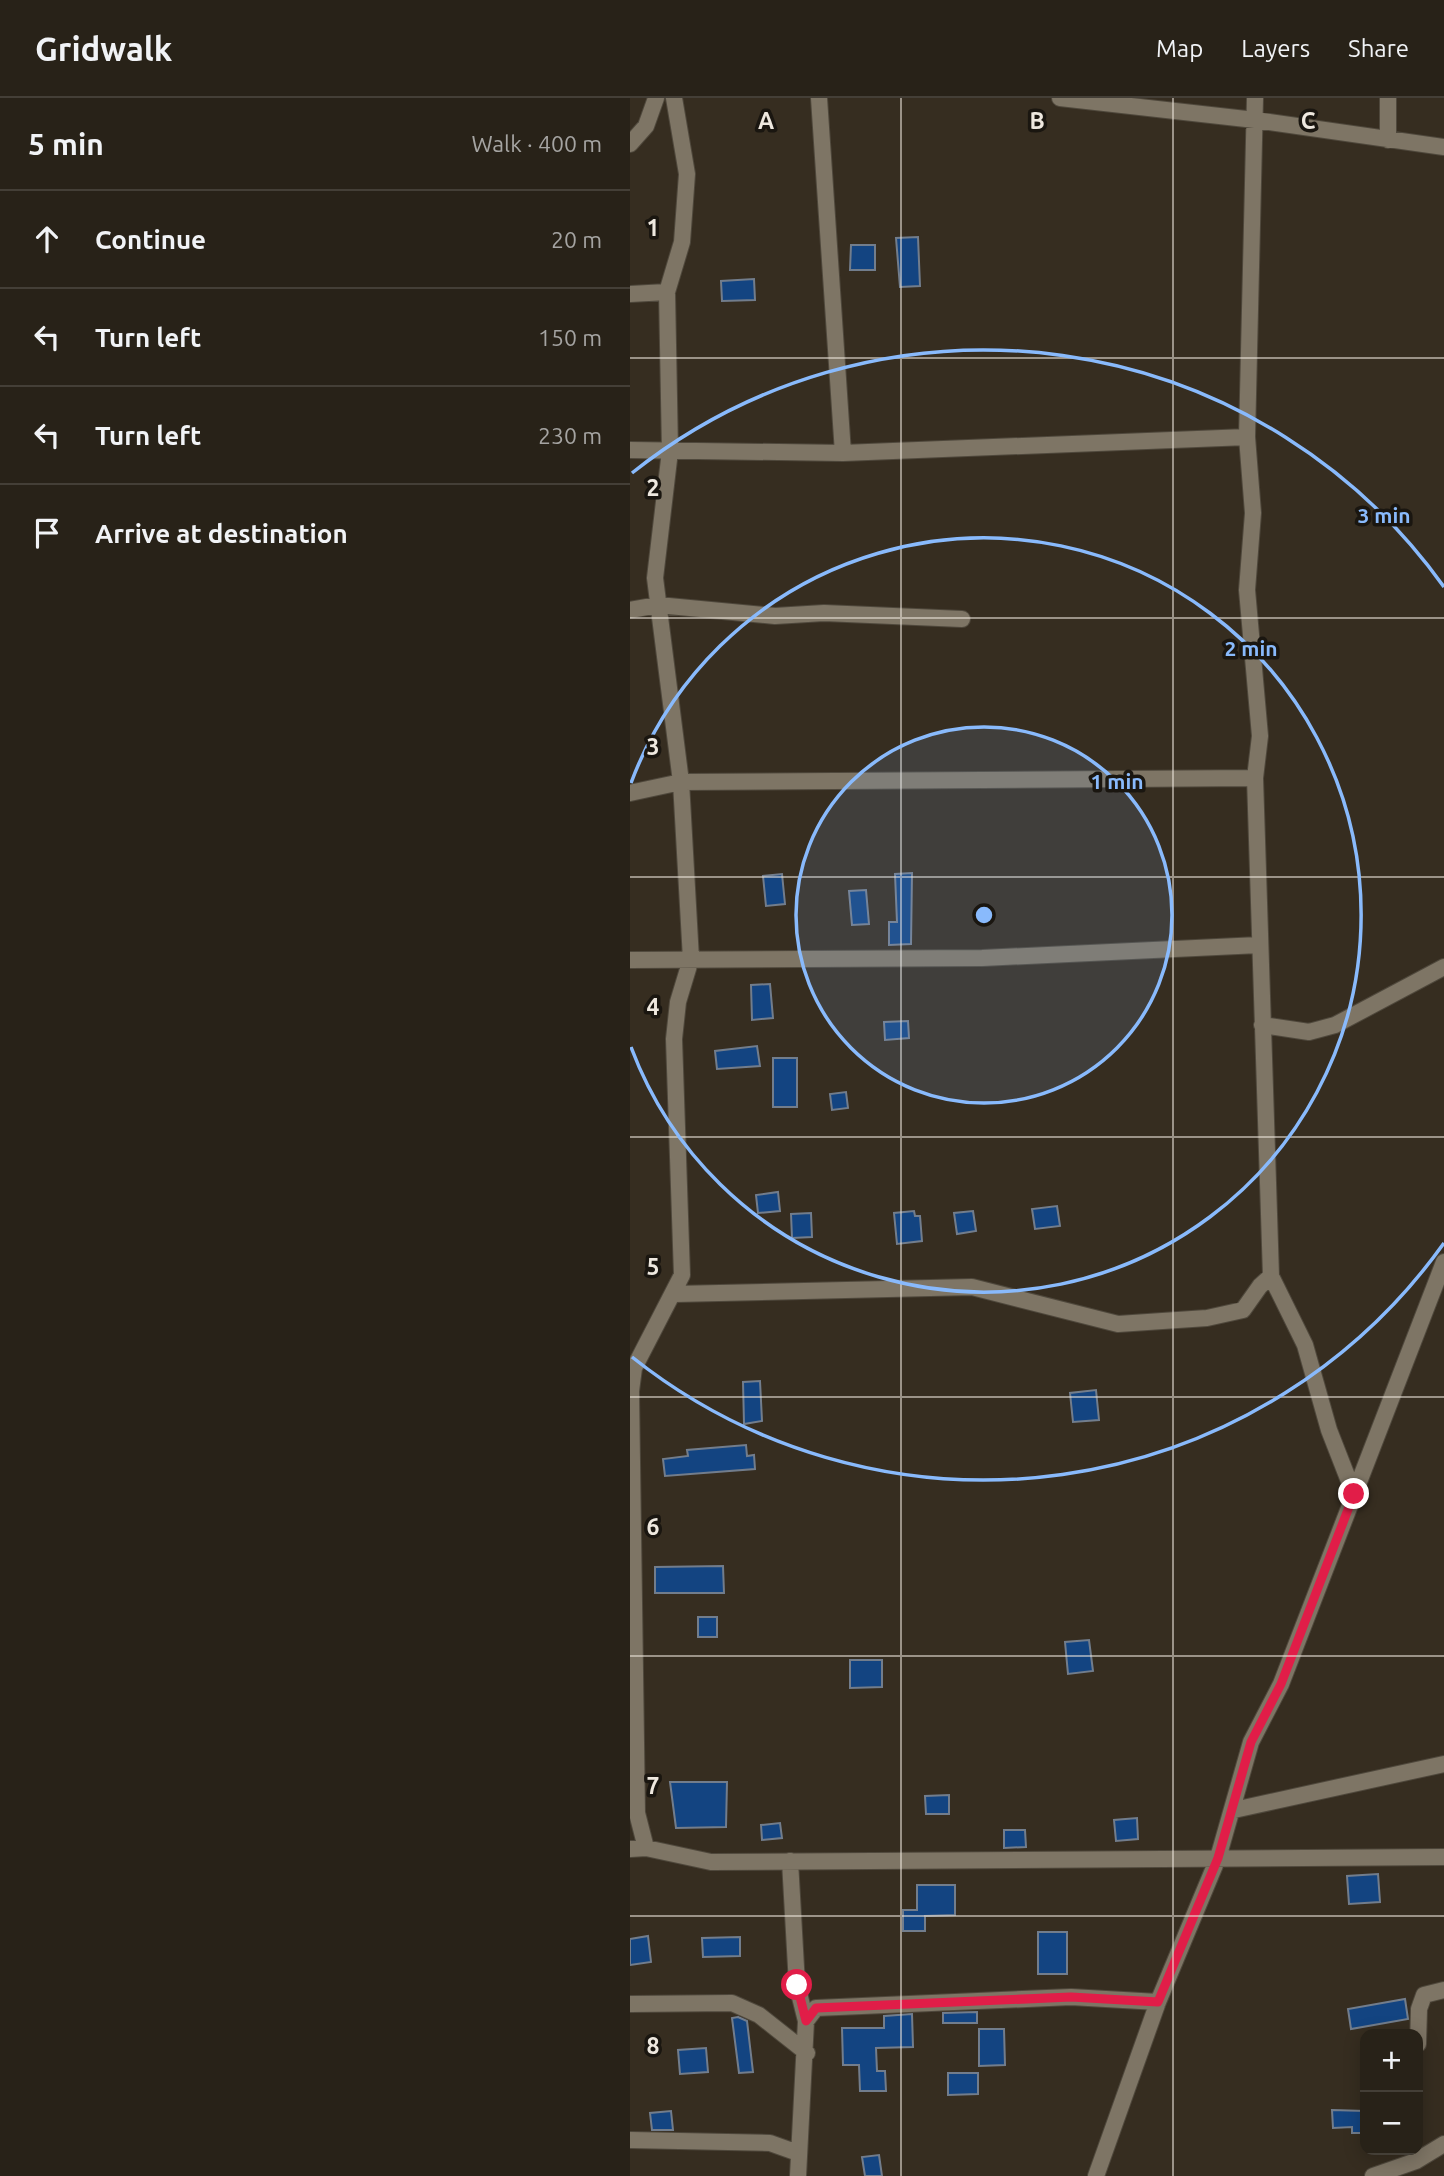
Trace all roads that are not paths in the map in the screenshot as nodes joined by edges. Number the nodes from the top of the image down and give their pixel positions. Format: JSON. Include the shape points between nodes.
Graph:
{"nodes":[{"id":1,"x":656,"y":98,"type":"edge"},
{"id":2,"x":674,"y":98,"type":"edge"},
{"id":3,"x":819,"y":98,"type":"edge"},
{"id":4,"x":1060,"y":98,"type":"edge"},
{"id":5,"x":1255,"y":98,"type":"edge"},
{"id":6,"x":1388,"y":98,"type":"edge"},
{"id":7,"x":1126,"y":102,"type":"edge"},
{"id":8,"x":1255,"y":120,"type":"junction"},
{"id":9,"x":1388,"y":139,"type":"junction"},
{"id":10,"x":630,"y":144,"type":"edge"},
{"id":11,"x":1444,"y":147,"type":"edge"},
{"id":12,"x":667,"y":292,"type":"junction"},
{"id":13,"x":630,"y":294,"type":"edge"},
{"id":14,"x":1247,"y":437,"type":"junction"},
{"id":15,"x":630,"y":450,"type":"edge"},
{"id":16,"x":670,"y":451,"type":"junction"},
{"id":17,"x":843,"y":453,"type":"junction"},
{"id":18,"x":658,"y":605,"type":"junction"},
{"id":19,"x":630,"y":610,"type":"edge"},
{"id":20,"x":962,"y":619,"type":"dead end"},
{"id":21,"x":1255,"y":778,"type":"junction"},
{"id":22,"x":681,"y":782,"type":"junction"},
{"id":23,"x":630,"y":793,"type":"edge"},
{"id":24,"x":1259,"y":945,"type":"junction"},
{"id":25,"x":691,"y":959,"type":"junction"},
{"id":26,"x":630,"y":960,"type":"edge"},
{"id":27,"x":1444,"y":967,"type":"edge"},
{"id":28,"x":1262,"y":1024,"type":"junction"},
{"id":29,"x":1443,"y":1270,"type":"edge"},
{"id":30,"x":1271,"y":1276,"type":"junction"},
{"id":31,"x":675,"y":1294,"type":"junction"},
{"id":32,"x":1354,"y":1494,"type":"junction"},
{"id":33,"x":633,"y":1537,"type":"edge"},
{"id":34,"x":634,"y":1699,"type":"edge"},
{"id":35,"x":1444,"y":1764,"type":"edge"},
{"id":36,"x":1234,"y":1810,"type":"junction"},
{"id":37,"x":634,"y":1818,"type":"edge"},
{"id":38,"x":638,"y":1849,"type":"edge"},
{"id":39,"x":1444,"y":1857,"type":"edge"},
{"id":40,"x":1218,"y":1858,"type":"junction"},
{"id":41,"x":790,"y":1861,"type":"junction"},
{"id":42,"x":1444,"y":1990,"type":"edge"},
{"id":43,"x":1158,"y":2002,"type":"junction"},
{"id":44,"x":630,"y":2004,"type":"edge"},
{"id":45,"x":806,"y":2021,"type":"junction"},
{"id":46,"x":1418,"y":2029,"type":"edge"},
{"id":47,"x":807,"y":2053,"type":"junction"},
{"id":48,"x":630,"y":2140,"type":"edge"},
{"id":49,"x":1444,"y":2144,"type":"edge"},
{"id":50,"x":798,"y":2153,"type":"junction"},
{"id":51,"x":1416,"y":2162,"type":"edge"},
{"id":52,"x":799,"y":2176,"type":"edge"},
{"id":53,"x":1096,"y":2176,"type":"edge"},
{"id":54,"x":1373,"y":2176,"type":"edge"}],
"edges":[{"from":1,"to":10,"type":"street","via":[[646,126]]},
{"from":2,"to":12,"type":"street","via":[[687,174],[682,242]]},
{"from":3,"to":17,"type":"street"},
{"from":4,"to":7,"type":"street"},
{"from":5,"to":8,"type":"street"},
{"from":6,"to":9,"type":"street"},
{"from":7,"to":8,"type":"street"},
{"from":8,"to":9,"type":"street"},
{"from":8,"to":14,"type":"street"},
{"from":9,"to":11,"type":"street"},
{"from":12,"to":13,"type":"street"},
{"from":12,"to":16,"type":"street"},
{"from":14,"to":17,"type":"street"},
{"from":14,"to":21,"type":"street","via":[[1253,513],[1247,590],[1260,736]]},
{"from":15,"to":16,"type":"street"},
{"from":16,"to":17,"type":"street"},
{"from":16,"to":18,"type":"street","via":[[655,578]]},
{"from":18,"to":19,"type":"street"},
{"from":18,"to":20,"type":"street","via":[[775,616],[824,613]]},
{"from":18,"to":22,"type":"street"},
{"from":21,"to":22,"type":"street"},
{"from":21,"to":24,"type":"street"},
{"from":22,"to":23,"type":"street"},
{"from":22,"to":25,"type":"street"},
{"from":24,"to":25,"type":"street","via":[[982,958]]},
{"from":24,"to":28,"type":"street"},
{"from":25,"to":26,"type":"street"},
{"from":25,"to":31,"type":"street","via":[[678,1002],[674,1039],[682,1275]]},
{"from":27,"to":28,"type":"street","via":[[1335,1025],[1309,1032]]},
{"from":28,"to":30,"type":"street"},
{"from":29,"to":32,"type":"street"},
{"from":30,"to":31,"type":"street","via":[[1242,1310],[1207,1318],[1118,1324],[972,1287]]},
{"from":30,"to":32,"type":"street","via":[[1305,1345],[1329,1430]]},
{"from":31,"to":33,"type":"street","via":[[634,1368]]},
{"from":32,"to":36,"type":"street","via":[[1281,1684],[1251,1742]]},
{"from":33,"to":34,"type":"street"},
{"from":34,"to":37,"type":"street"},
{"from":35,"to":36,"type":"street"},
{"from":36,"to":40,"type":"street"},
{"from":37,"to":38,"type":"street"},
{"from":38,"to":41,"type":"street","via":[[711,1862]]},
{"from":39,"to":40,"type":"street"},
{"from":40,"to":41,"type":"street"},
{"from":40,"to":43,"type":"street"},
{"from":41,"to":45,"type":"street","via":[[797,1985]]},
{"from":42,"to":46,"type":"street","via":[[1424,1996]]},
{"from":43,"to":45,"type":"street","via":[[1071,1997],[816,2008]]},
{"from":43,"to":53,"type":"street"},
{"from":44,"to":47,"type":"street","via":[[732,2003],[746,2007]]},
{"from":45,"to":47,"type":"street"},
{"from":47,"to":50,"type":"street"},
{"from":48,"to":50,"type":"street","via":[[770,2143]]},
{"from":49,"to":51,"type":"street"},
{"from":50,"to":52,"type":"street"},
{"from":51,"to":54,"type":"street"}]}
